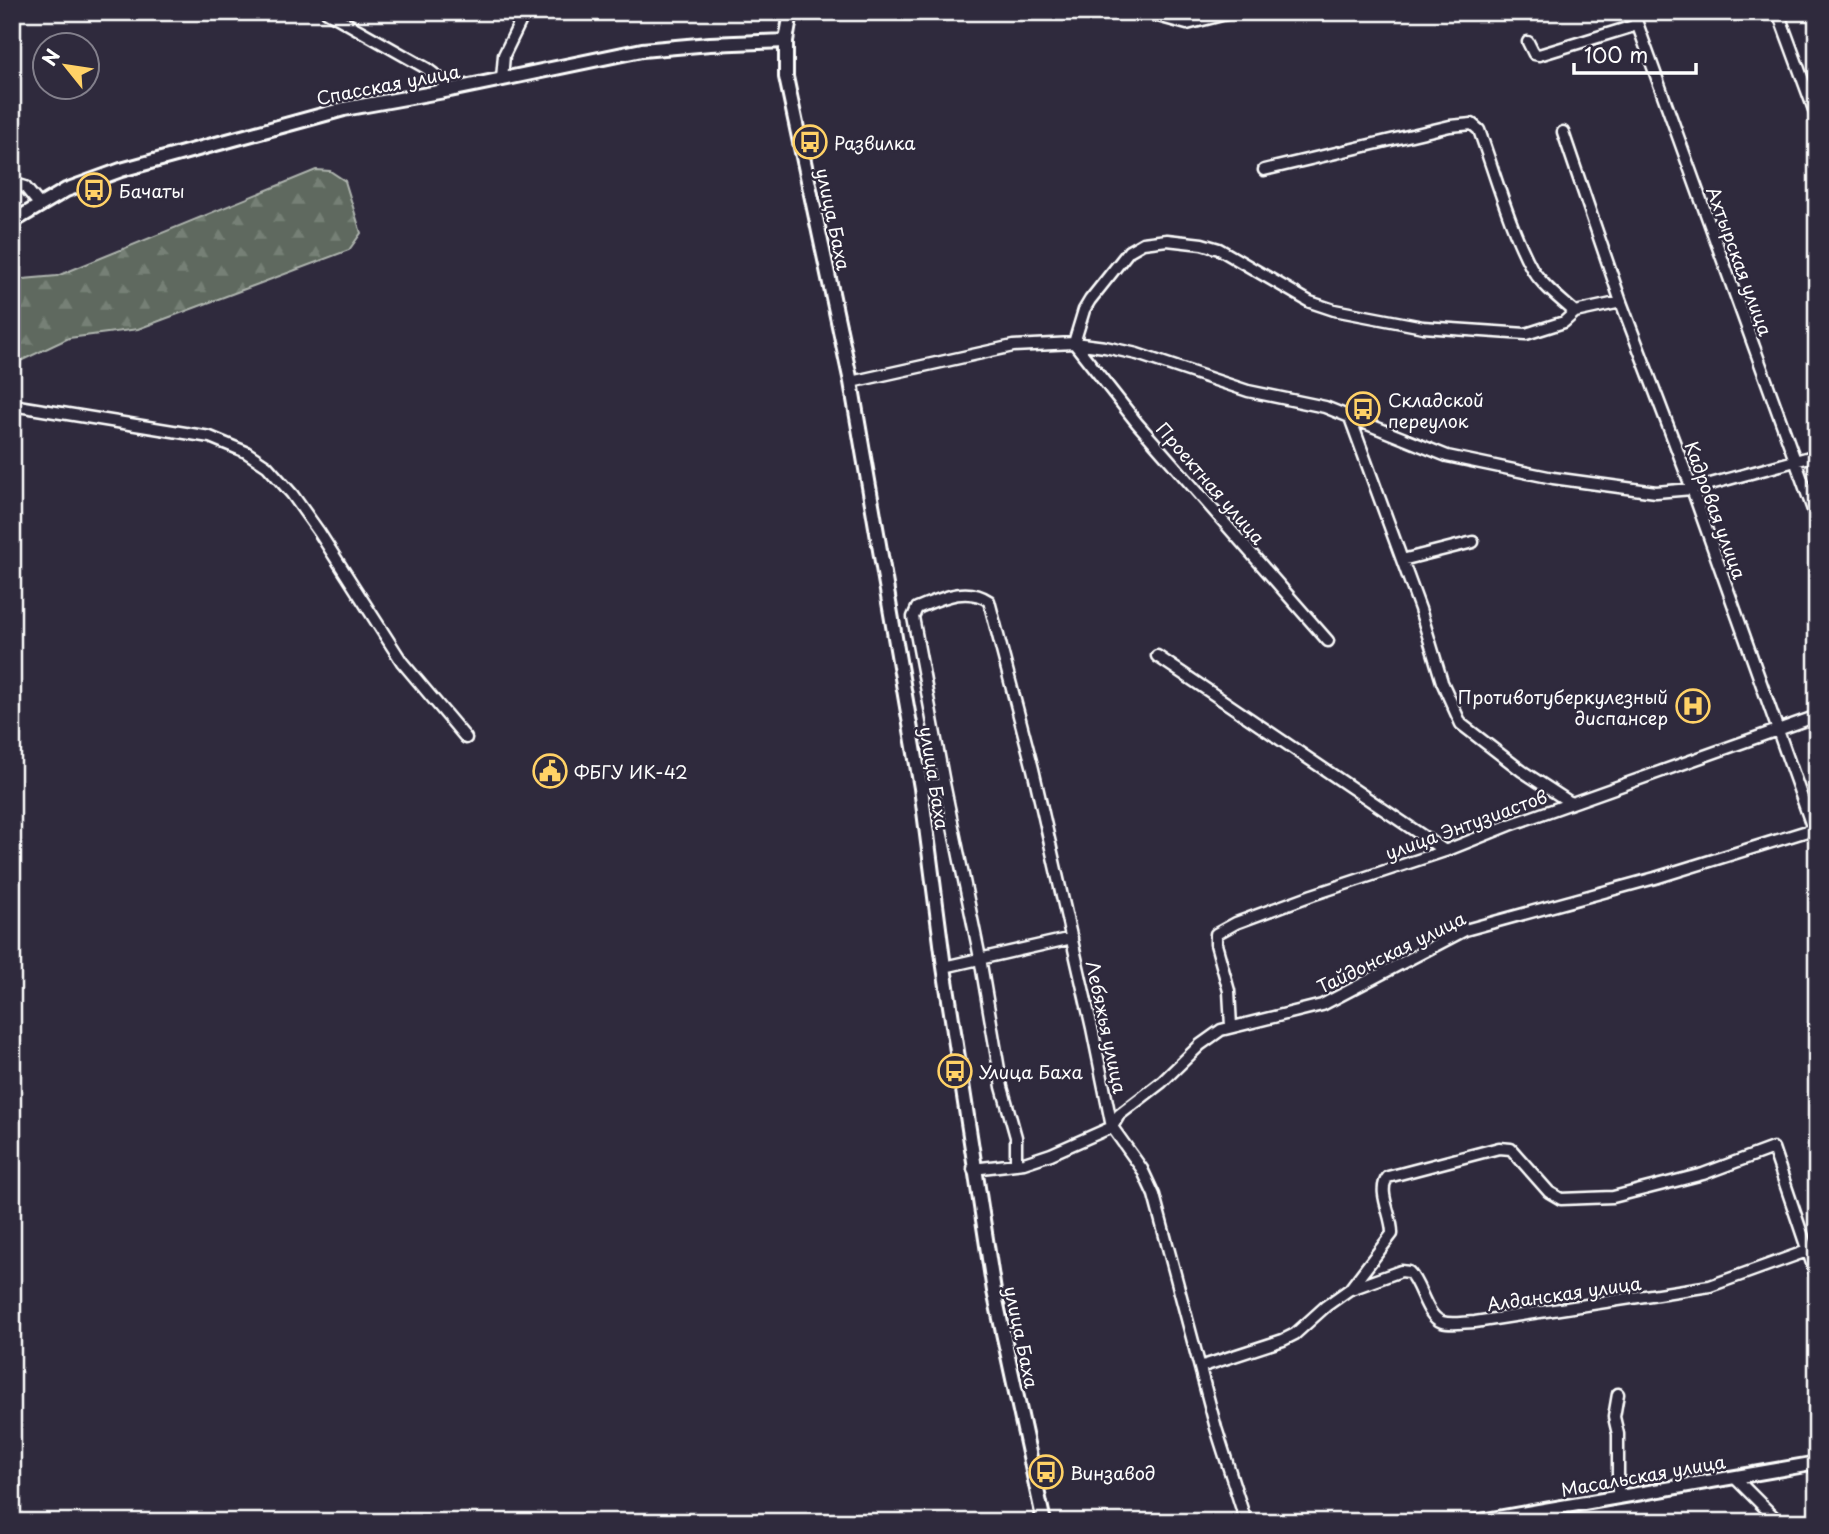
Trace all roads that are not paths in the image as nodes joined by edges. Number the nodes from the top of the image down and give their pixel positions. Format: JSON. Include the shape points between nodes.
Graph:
{"nodes":[{"id":1,"x":327,"y":12,"type":"edge"},
{"id":2,"x":525,"y":12,"type":"edge"},
{"id":3,"x":791,"y":12,"type":"edge"},
{"id":4,"x":1143,"y":12,"type":"edge"},
{"id":5,"x":1234,"y":12,"type":"edge"},
{"id":6,"x":1633,"y":12,"type":"edge"},
{"id":7,"x":1778,"y":12,"type":"edge"},
{"id":8,"x":1637,"y":25,"type":"junction"},
{"id":9,"x":786,"y":41,"type":"junction"},
{"id":10,"x":1528,"y":42,"type":"dead end"},
{"id":11,"x":502,"y":79,"type":"junction"},
{"id":12,"x":450,"y":90,"type":"junction"},
{"id":13,"x":1817,"y":118,"type":"edge"},
{"id":14,"x":1563,"y":132,"type":"dead end"},
{"id":15,"x":1264,"y":170,"type":"dead end"},
{"id":16,"x":12,"y":183,"type":"edge"},
{"id":17,"x":39,"y":204,"type":"junction"},
{"id":18,"x":12,"y":222,"type":"edge"},
{"id":19,"x":1621,"y":302,"type":"junction"},
{"id":20,"x":1575,"y":312,"type":"junction"},
{"id":21,"x":1074,"y":343,"type":"junction"},
{"id":22,"x":851,"y":382,"type":"junction"},
{"id":23,"x":12,"y":405,"type":"edge"},
{"id":24,"x":1349,"y":415,"type":"junction"},
{"id":25,"x":1817,"y":456,"type":"edge"},
{"id":26,"x":1797,"y":461,"type":"junction"},
{"id":27,"x":1692,"y":489,"type":"junction"},
{"id":28,"x":1817,"y":521,"type":"edge"},
{"id":29,"x":1474,"y":542,"type":"dead end"},
{"id":30,"x":1402,"y":560,"type":"junction"},
{"id":31,"x":1328,"y":641,"type":"dead end"},
{"id":32,"x":1157,"y":656,"type":"dead end"},
{"id":33,"x":1817,"y":716,"type":"edge"},
{"id":34,"x":1777,"y":729,"type":"junction"},
{"id":35,"x":466,"y":738,"type":"dead end"},
{"id":36,"x":944,"y":783,"type":"junction"},
{"id":37,"x":921,"y":788,"type":"junction"},
{"id":38,"x":1571,"y":803,"type":"junction"},
{"id":39,"x":1816,"y":832,"type":"edge"},
{"id":40,"x":1445,"y":851,"type":"junction"},
{"id":41,"x":1072,"y":938,"type":"junction"},
{"id":42,"x":980,"y":958,"type":"junction"},
{"id":43,"x":944,"y":967,"type":"junction"},
{"id":44,"x":1231,"y":1026,"type":"junction"},
{"id":45,"x":1112,"y":1128,"type":"junction"},
{"id":46,"x":1016,"y":1164,"type":"junction"},
{"id":47,"x":973,"y":1169,"type":"junction"},
{"id":48,"x":1807,"y":1251,"type":"junction"},
{"id":49,"x":1817,"y":1278,"type":"edge"},
{"id":50,"x":1350,"y":1289,"type":"junction"},
{"id":51,"x":1200,"y":1367,"type":"junction"},
{"id":52,"x":1618,"y":1394,"type":"dead end"},
{"id":53,"x":1817,"y":1463,"type":"edge"},
{"id":54,"x":1735,"y":1478,"type":"junction"},
{"id":55,"x":1618,"y":1497,"type":"junction"},
{"id":56,"x":1044,"y":1522,"type":"edge"},
{"id":57,"x":1246,"y":1522,"type":"edge"},
{"id":58,"x":1474,"y":1522,"type":"edge"},
{"id":59,"x":1779,"y":1522,"type":"edge"}],
"edges":[{"from":1,"to":12,"type":"street","via":[[426,68]]},
{"from":2,"to":11,"type":"street","via":[[504,55]]},
{"from":3,"to":9,"type":"street","name":"улица Баха"},
{"from":4,"to":5,"type":"street","via":[[1187,24]]},
{"from":6,"to":8,"type":"street","name":"Ахтырская улица"},
{"from":7,"to":13,"type":"street"},
{"from":8,"to":10,"type":"street","via":[[1539,55]]},
{"from":8,"to":26,"type":"street","name":"Ахтырская улица"},
{"from":9,"to":11,"type":"street","name":"Спасская улица","via":[[642,50]]},
{"from":9,"to":22,"type":"street","name":"улица Баха","via":[[790,99]]},
{"from":11,"to":12,"type":"street","name":"Спасская улица"},
{"from":12,"to":17,"type":"street","name":"Спасская улица","via":[[344,109],[265,130],[121,170]]},
{"from":14,"to":19,"type":"street","name":"Кадровая улица"},
{"from":15,"to":20,"type":"street","via":[[1472,124],[1479,130],[1533,270]]},
{"from":16,"to":17,"type":"street","via":[[25,187]]},
{"from":17,"to":18,"type":"street","name":"Спасская улица"},
{"from":19,"to":20,"type":"street"},
{"from":19,"to":27,"type":"street","name":"Кадровая улица"},
{"from":20,"to":21,"type":"street","via":[[1564,322],[1526,334],[1423,327],[1310,302],[1219,249],[1167,240],[1143,243],[1129,251],[1084,310]]},
{"from":21,"to":22,"type":"street","via":[[1013,346]]},
{"from":21,"to":24,"type":"street","via":[[1137,354],[1248,391]]},
{"from":21,"to":31,"type":"street","name":"Проектная улица","via":[[1137,423]]},
{"from":22,"to":37,"type":"street","name":"улица Баха"},
{"from":23,"to":35,"type":"street","via":[[210,437],[267,466],[319,532],[402,662]]},
{"from":24,"to":27,"type":"street","via":[[1447,456],[1553,478],[1656,492]]},
{"from":24,"to":30,"type":"street"},
{"from":25,"to":26,"type":"street"},
{"from":26,"to":27,"type":"street"},
{"from":26,"to":28,"type":"street","name":"Ахтырская улица"},
{"from":27,"to":34,"type":"street","name":"Кадровая улица"},
{"from":29,"to":30,"type":"street"},
{"from":30,"to":38,"type":"street","via":[[1442,682],[1461,724]]},
{"from":32,"to":40,"type":"street"},
{"from":33,"to":34,"type":"street","name":"улица Энтузиастов"},
{"from":34,"to":38,"type":"street","name":"улица Энтузиастов"},
{"from":34,"to":39,"type":"street","name":"Кадровая улица"},
{"from":36,"to":37,"type":"street"},
{"from":36,"to":41,"type":"street","name":"Лебяжья улица","via":[[914,617],[917,608],[957,594],[979,594],[989,601]]},
{"from":36,"to":42,"type":"street"},
{"from":37,"to":43,"type":"street","name":"улица Баха"},
{"from":38,"to":40,"type":"street","name":"улица Энтузиастов"},
{"from":39,"to":44,"type":"street","name":"Тайдонская улица","via":[[1465,930],[1322,1005]]},
{"from":40,"to":44,"type":"street","name":"улица Энтузиастов","via":[[1299,900],[1216,934],[1229,991]]},
{"from":41,"to":42,"type":"street"},
{"from":41,"to":45,"type":"street","name":"Лебяжья улица"},
{"from":42,"to":43,"type":"street"},
{"from":42,"to":46,"type":"street","via":[[1002,1087],[1016,1137]]},
{"from":43,"to":47,"type":"street","name":"улица Баха"},
{"from":44,"to":45,"type":"street","name":"Тайдонская улица","via":[[1200,1045],[1119,1115]]},
{"from":45,"to":46,"type":"street","name":"Тайдонская улица"},
{"from":45,"to":51,"type":"street","name":"Лебяжья улица","via":[[1142,1169],[1154,1195]]},
{"from":46,"to":47,"type":"street","name":"Тайдонская улица"},
{"from":47,"to":56,"type":"street","name":"улица Баха"},
{"from":48,"to":49,"type":"street"},
{"from":48,"to":50,"type":"street","name":"Алданская улица","via":[[1710,1286],[1475,1322],[1444,1323],[1435,1318],[1409,1272]]},
{"from":48,"to":50,"type":"street","via":[[1773,1148],[1703,1174],[1613,1197],[1561,1199],[1507,1148],[1499,1148],[1388,1177],[1383,1188],[1392,1234]]},
{"from":50,"to":51,"type":"street","via":[[1295,1334]]},
{"from":51,"to":57,"type":"street","name":"Лебяжья улица"},
{"from":52,"to":55,"type":"street","via":[[1614,1417]]},
{"from":53,"to":54,"type":"street","name":"Масальская улица"},
{"from":54,"to":55,"type":"street","name":"Масальская улица"},
{"from":54,"to":59,"type":"street"},
{"from":55,"to":58,"type":"street","name":"Масальская улица"}]}
